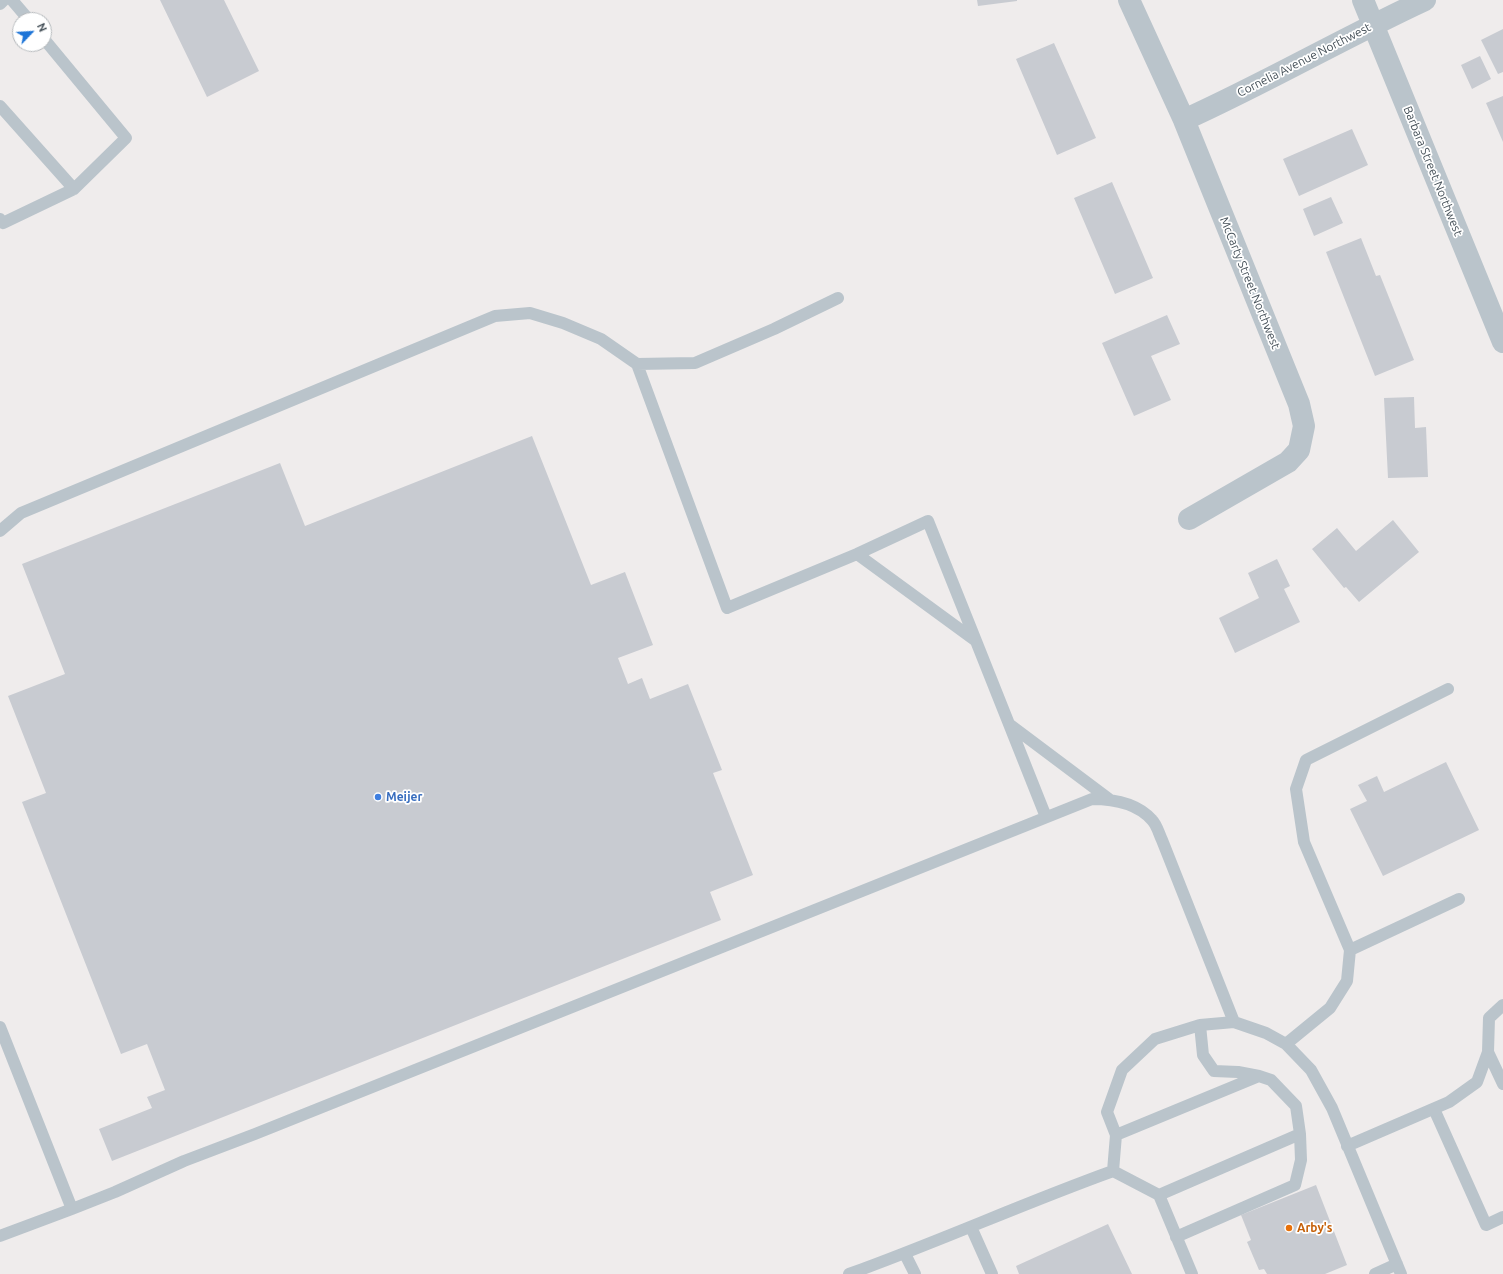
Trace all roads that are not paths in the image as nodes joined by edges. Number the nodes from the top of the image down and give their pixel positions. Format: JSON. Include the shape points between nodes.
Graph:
{"nodes":[{"id":1,"x":4,"y":0,"type":"edge"},
{"id":2,"x":12,"y":0,"type":"edge"},
{"id":3,"x":1129,"y":0,"type":"edge"},
{"id":4,"x":1363,"y":0,"type":"edge"},
{"id":5,"x":1425,"y":0,"type":"edge"},
{"id":6,"x":0,"y":4,"type":"edge"},
{"id":7,"x":22,"y":12,"type":"edge"},
{"id":8,"x":1373,"y":24,"type":"junction"},
{"id":9,"x":52,"y":49,"type":"edge"},
{"id":10,"x":0,"y":106,"type":"edge"},
{"id":11,"x":1184,"y":120,"type":"junction"},
{"id":12,"x":74,"y":189,"type":"junction"},
{"id":13,"x":0,"y":220,"type":"edge"},
{"id":14,"x":838,"y":298,"type":"dead end"},
{"id":15,"x":1503,"y":342,"type":"edge"},
{"id":16,"x":636,"y":364,"type":"junction"},
{"id":17,"x":1189,"y":519,"type":"dead end"},
{"id":18,"x":0,"y":531,"type":"edge"},
{"id":19,"x":857,"y":554,"type":"junction"},
{"id":20,"x":976,"y":641,"type":"junction"},
{"id":21,"x":1448,"y":689,"type":"dead end"},
{"id":22,"x":1009,"y":724,"type":"junction"},
{"id":23,"x":1109,"y":799,"type":"junction"},
{"id":24,"x":1046,"y":817,"type":"junction"},
{"id":25,"x":1459,"y":899,"type":"dead end"},
{"id":26,"x":1350,"y":950,"type":"junction"},
{"id":27,"x":1503,"y":1005,"type":"edge"},
{"id":28,"x":1234,"y":1022,"type":"junction"},
{"id":29,"x":1200,"y":1025,"type":"junction"},
{"id":30,"x":0,"y":1027,"type":"edge"},
{"id":31,"x":1286,"y":1044,"type":"junction"},
{"id":32,"x":1488,"y":1052,"type":"junction"},
{"id":33,"x":1259,"y":1076,"type":"junction"},
{"id":34,"x":1503,"y":1084,"type":"edge"},
{"id":35,"x":1434,"y":1109,"type":"junction"},
{"id":36,"x":1300,"y":1134,"type":"junction"},
{"id":37,"x":1116,"y":1135,"type":"junction"},
{"id":38,"x":1347,"y":1146,"type":"junction"},
{"id":39,"x":1113,"y":1171,"type":"junction"},
{"id":40,"x":1159,"y":1195,"type":"junction"},
{"id":41,"x":72,"y":1209,"type":"junction"},
{"id":42,"x":1503,"y":1217,"type":"edge"},
{"id":43,"x":971,"y":1227,"type":"junction"},
{"id":44,"x":0,"y":1236,"type":"edge"},
{"id":45,"x":1176,"y":1237,"type":"junction"},
{"id":46,"x":906,"y":1254,"type":"junction"},
{"id":47,"x":1399,"y":1269,"type":"edge"},
{"id":48,"x":850,"y":1274,"type":"edge"},
{"id":49,"x":915,"y":1274,"type":"edge"},
{"id":50,"x":992,"y":1274,"type":"edge"},
{"id":51,"x":1192,"y":1274,"type":"edge"},
{"id":52,"x":1375,"y":1274,"type":"edge"}],
"edges":[{"from":1,"to":6,"type":"lane"},
{"from":2,"to":7,"type":"lane"},
{"from":3,"to":11,"type":"street","name":"McCarty Street Northwest"},
{"from":4,"to":8,"type":"street","name":"Barbara Street Northwest"},
{"from":5,"to":8,"type":"street","name":"Cornelia Avenue Northwest"},
{"from":8,"to":11,"type":"street","name":"Cornelia Avenue Northwest"},
{"from":8,"to":15,"type":"street","name":"Barbara Street Northwest"},
{"from":9,"to":12,"type":"lane","via":[[126,138]]},
{"from":10,"to":12,"type":"lane"},
{"from":11,"to":17,"type":"street","name":"McCarty Street Northwest","via":[[1299,404],[1304,426],[1299,450],[1288,462]]},
{"from":12,"to":13,"type":"lane","via":[[4,223]]},
{"from":14,"to":16,"type":"lane","via":[[695,363]]},
{"from":16,"to":18,"type":"lane","via":[[601,339],[563,323],[530,312],[495,316],[21,513]]},
{"from":16,"to":19,"type":"lane","via":[[727,608]]},
{"from":19,"to":20,"type":"lane"},
{"from":19,"to":20,"type":"lane","via":[[928,521]]},
{"from":20,"to":22,"type":"lane"},
{"from":21,"to":26,"type":"lane","via":[[1306,760],[1296,789],[1304,842]]},
{"from":22,"to":23,"type":"lane"},
{"from":22,"to":24,"type":"lane"},
{"from":23,"to":24,"type":"lane","via":[[1092,798]]},
{"from":23,"to":28,"type":"lane","via":[[1134,806],[1153,821]]},
{"from":24,"to":41,"type":"lane","via":[[184,1161]]},
{"from":25,"to":26,"type":"lane"},
{"from":26,"to":31,"type":"lane","via":[[1347,981],[1330,1008]]},
{"from":27,"to":32,"type":"lane","via":[[1489,1018]]},
{"from":28,"to":29,"type":"lane"},
{"from":28,"to":31,"type":"lane","via":[[1266,1033]]},
{"from":29,"to":33,"type":"lane","via":[[1203,1055],[1214,1072],[1238,1072]]},
{"from":29,"to":37,"type":"lane","via":[[1155,1039],[1122,1070],[1107,1112]]},
{"from":30,"to":41,"type":"lane"},
{"from":31,"to":38,"type":"lane","via":[[1311,1070],[1332,1108]]},
{"from":32,"to":34,"type":"lane"},
{"from":32,"to":35,"type":"lane","via":[[1477,1082],[1449,1102]]},
{"from":33,"to":36,"type":"lane","via":[[1271,1080],[1296,1106]]},
{"from":33,"to":37,"type":"lane"},
{"from":35,"to":38,"type":"lane"},
{"from":35,"to":42,"type":"lane","via":[[1486,1225]]},
{"from":36,"to":40,"type":"lane"},
{"from":36,"to":45,"type":"lane","via":[[1302,1160],[1295,1185]]},
{"from":37,"to":39,"type":"lane"},
{"from":38,"to":47,"type":"lane"},
{"from":39,"to":40,"type":"lane"},
{"from":39,"to":43,"type":"lane"},
{"from":40,"to":45,"type":"lane"},
{"from":41,"to":44,"type":"lane"},
{"from":43,"to":46,"type":"lane"},
{"from":43,"to":50,"type":"lane"},
{"from":45,"to":51,"type":"lane"},
{"from":46,"to":48,"type":"lane"},
{"from":46,"to":49,"type":"lane"},
{"from":47,"to":52,"type":"lane"}]}
